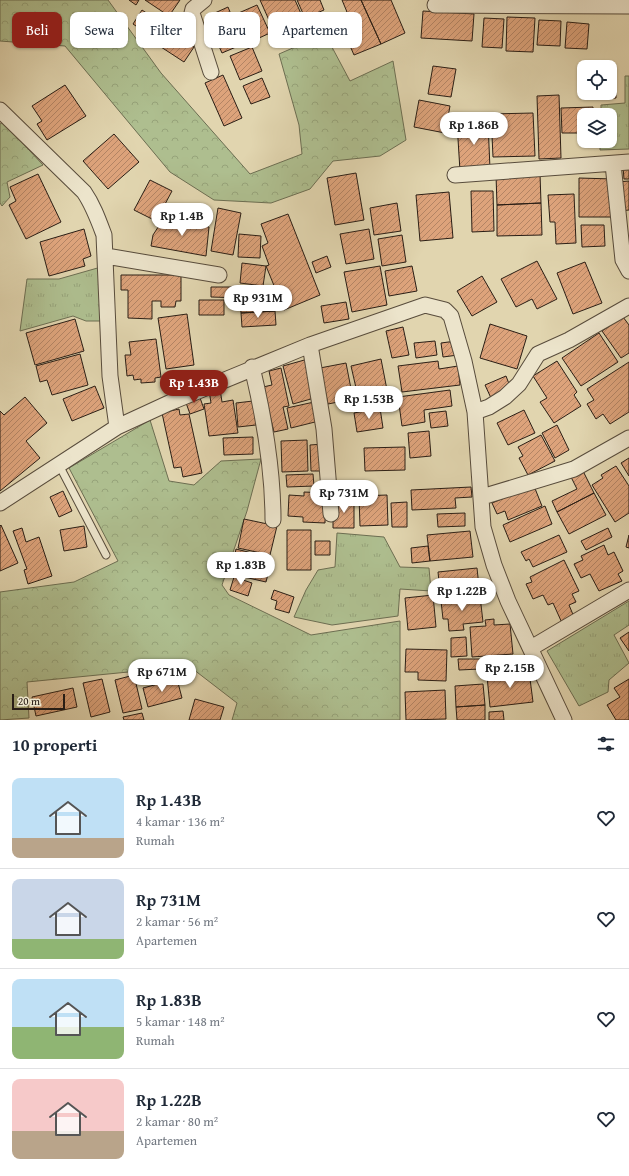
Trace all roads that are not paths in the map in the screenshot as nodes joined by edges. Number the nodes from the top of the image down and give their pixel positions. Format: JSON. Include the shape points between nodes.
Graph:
{"nodes":[{"id":1,"x":204,"y":0,"type":"edge"},
{"id":2,"x":435,"y":5,"type":"dead end"},
{"id":3,"x":629,"y":6,"type":"edge"},
{"id":4,"x":211,"y":72,"type":"dead end"},
{"id":5,"x":0,"y":110,"type":"edge"},
{"id":6,"x":629,"y":162,"type":"edge"},
{"id":7,"x":613,"y":164,"type":"junction"},
{"id":8,"x":455,"y":174,"type":"dead end"},
{"id":9,"x":106,"y":256,"type":"junction"},
{"id":10,"x":629,"y":271,"type":"edge"},
{"id":11,"x":219,"y":275,"type":"dead end"},
{"id":12,"x":629,"y":306,"type":"edge"},
{"id":13,"x":310,"y":345,"type":"junction"},
{"id":14,"x":252,"y":367,"type":"junction"},
{"id":15,"x":475,"y":412,"type":"junction"},
{"id":16,"x":117,"y":427,"type":"junction"},
{"id":17,"x":629,"y":438,"type":"edge"},
{"id":18,"x":59,"y":465,"type":"junction"},
{"id":19,"x":482,"y":496,"type":"junction"},
{"id":20,"x":0,"y":503,"type":"edge"},
{"id":21,"x":331,"y":514,"type":"dead end"},
{"id":22,"x":273,"y":520,"type":"dead end"},
{"id":23,"x":106,"y":555,"type":"dead end"},
{"id":24,"x":629,"y":590,"type":"edge"},
{"id":25,"x":530,"y":648,"type":"junction"},
{"id":26,"x":564,"y":720,"type":"edge"}],
"edges":[{"from":1,"to":4,"type":"street","via":[[192,13]]},
{"from":2,"to":3,"type":"street"},
{"from":5,"to":9,"type":"street","via":[[84,192],[93,205],[104,235]]},
{"from":6,"to":7,"type":"street"},
{"from":7,"to":8,"type":"street"},
{"from":7,"to":10,"type":"street","via":[[623,260]]},
{"from":9,"to":11,"type":"street"},
{"from":9,"to":16,"type":"street","via":[[110,376]]},
{"from":12,"to":15,"type":"street","via":[[569,340],[538,354],[519,384],[505,398]]},
{"from":13,"to":14,"type":"street"},
{"from":13,"to":15,"type":"street","via":[[425,305],[445,310],[451,316]]},
{"from":13,"to":21,"type":"street","via":[[324,429]]},
{"from":14,"to":16,"type":"street"},
{"from":14,"to":22,"type":"street","via":[[264,420]]},
{"from":15,"to":19,"type":"street"},
{"from":16,"to":18,"type":"street"},
{"from":17,"to":19,"type":"street","via":[[574,469]]},
{"from":18,"to":20,"type":"street"},
{"from":18,"to":23,"type":"lane"},
{"from":19,"to":25,"type":"street","via":[[483,527],[494,566]]},
{"from":24,"to":25,"type":"street"},
{"from":25,"to":26,"type":"street"}]}
